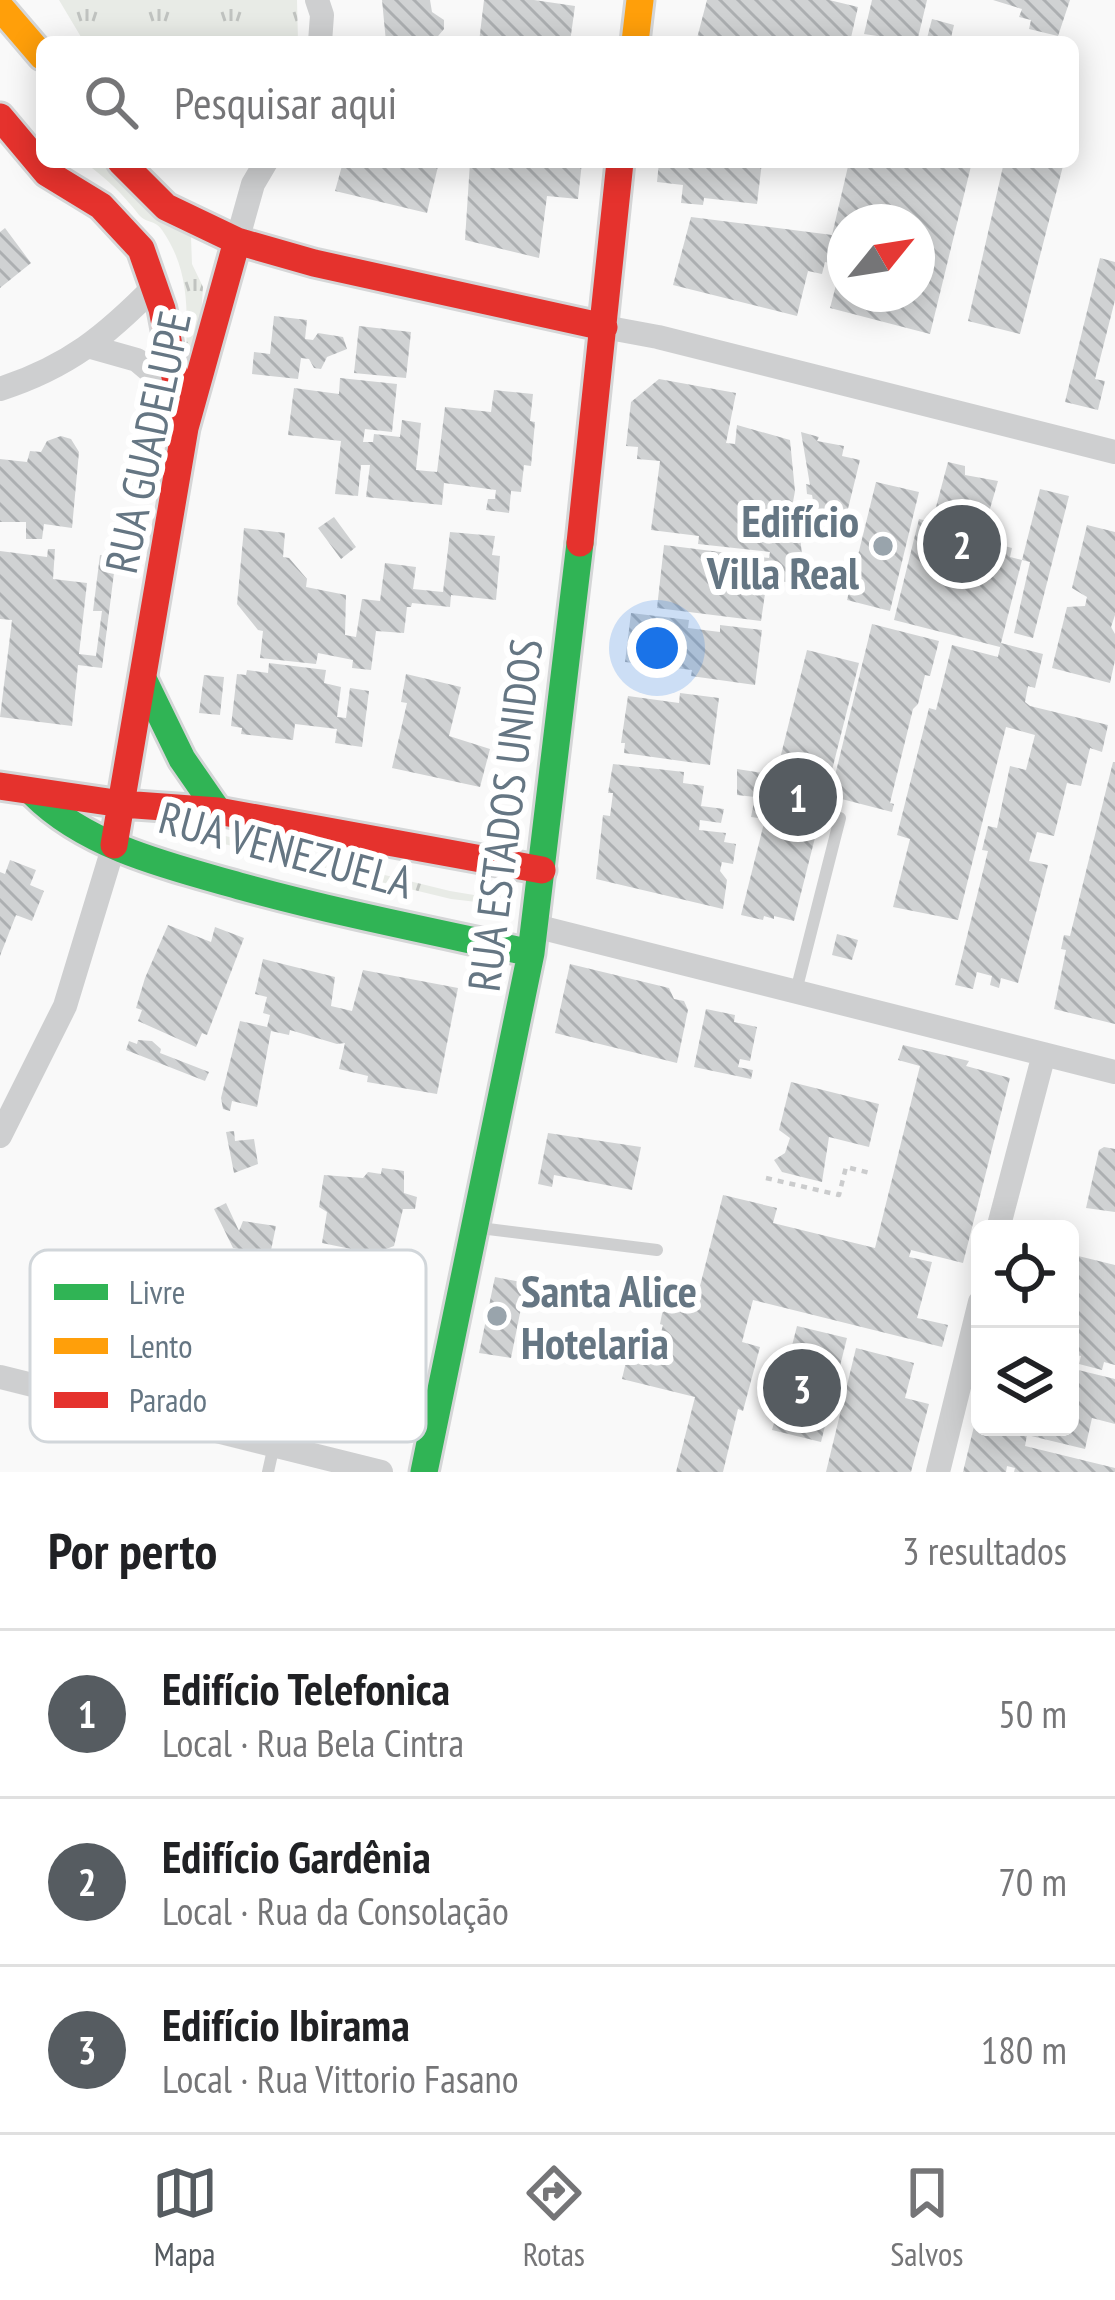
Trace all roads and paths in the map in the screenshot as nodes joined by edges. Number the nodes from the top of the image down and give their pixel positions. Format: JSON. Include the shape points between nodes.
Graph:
{"nodes":[{"id":1,"x":317,"y":0,"type":"edge"},
{"id":2,"x":640,"y":0,"type":"edge"},
{"id":3,"x":0,"y":7,"type":"edge"},
{"id":4,"x":320,"y":36,"type":"edge"},
{"id":5,"x":636,"y":36,"type":"edge"},
{"id":6,"x":36,"y":49,"type":"edge"},
{"id":7,"x":0,"y":117,"type":"edge"},
{"id":8,"x":36,"y":160,"type":"edge"},
{"id":9,"x":43,"y":168,"type":"edge"},
{"id":10,"x":127,"y":168,"type":"edge"},
{"id":11,"x":262,"y":168,"type":"edge"},
{"id":12,"x":619,"y":168,"type":"edge"},
{"id":13,"x":237,"y":241,"type":"junction"},
{"id":14,"x":156,"y":285,"type":"junction"},
{"id":15,"x":604,"y":327,"type":"junction"},
{"id":16,"x":91,"y":347,"type":"junction"},
{"id":17,"x":0,"y":389,"type":"edge"},
{"id":18,"x":175,"y":392,"type":"junction"},
{"id":19,"x":185,"y":428,"type":"junction"},
{"id":20,"x":1115,"y":452,"type":"edge"},
{"id":21,"x":144,"y":681,"type":"junction"},
{"id":22,"x":0,"y":786,"type":"edge"},
{"id":23,"x":33,"y":793,"type":"junction"},
{"id":24,"x":122,"y":804,"type":"junction"},
{"id":25,"x":218,"y":811,"type":"junction"},
{"id":26,"x":841,"y":818,"type":"dead end"},
{"id":27,"x":114,"y":845,"type":"junction"},
{"id":28,"x":542,"y":870,"type":"junction"},
{"id":29,"x":533,"y":940,"type":"junction"},
{"id":30,"x":796,"y":992,"type":"junction"},
{"id":31,"x":1044,"y":1054,"type":"junction"},
{"id":32,"x":1115,"y":1072,"type":"edge"},
{"id":33,"x":0,"y":1136,"type":"edge"},
{"id":34,"x":870,"y":1172,"type":"dead end"},
{"id":35,"x":766,"y":1178,"type":"dead end"},
{"id":36,"x":1000,"y":1220,"type":"edge"},
{"id":37,"x":476,"y":1228,"type":"junction"},
{"id":38,"x":657,"y":1250,"type":"dead end"},
{"id":39,"x":974,"y":1328,"type":"edge"},
{"id":40,"x":0,"y":1377,"type":"edge"},
{"id":41,"x":30,"y":1384,"type":"edge"},
{"id":42,"x":262,"y":1442,"type":"edge"},
{"id":43,"x":274,"y":1445,"type":"junction"},
{"id":44,"x":268,"y":1472,"type":"edge"},
{"id":45,"x":381,"y":1472,"type":"edge"},
{"id":46,"x":424,"y":1472,"type":"edge"},
{"id":47,"x":938,"y":1472,"type":"edge"}],
"edges":[{"from":1,"to":4,"type":"street"},
{"from":2,"to":5,"type":"street"},
{"from":3,"to":6,"type":"street"},
{"from":7,"to":8,"type":"street"},
{"from":9,"to":14,"type":"street","via":[[122,224]]},
{"from":10,"to":13,"type":"street","via":[[166,207]]},
{"from":11,"to":13,"type":"street"},
{"from":12,"to":15,"type":"street","name":"RUA ESTADOS UNIDOS"},
{"from":13,"to":15,"type":"street"},
{"from":13,"to":19,"type":"street","name":"RUA GUADELUPE"},
{"from":14,"to":16,"type":"street"},
{"from":14,"to":18,"type":"street"},
{"from":15,"to":20,"type":"street"},
{"from":15,"to":28,"type":"street","name":"RUA ESTADOS UNIDOS"},
{"from":16,"to":17,"type":"street"},
{"from":16,"to":18,"type":"street","via":[[137,360]]},
{"from":18,"to":19,"type":"street"},
{"from":19,"to":21,"type":"street","name":"RUA GUADELUPE"},
{"from":21,"to":24,"type":"street","name":"RUA GUADELUPE"},
{"from":21,"to":25,"type":"street"},
{"from":22,"to":23,"type":"street","name":"RUA VENEZUELA"},
{"from":23,"to":24,"type":"street","name":"RUA VENEZUELA"},
{"from":23,"to":27,"type":"street","name":"RUA VENEZUELA"},
{"from":24,"to":25,"type":"street","name":"RUA VENEZUELA"},
{"from":24,"to":27,"type":"street","name":"RUA GUADELUPE"},
{"from":25,"to":28,"type":"street","name":"RUA VENEZUELA"},
{"from":26,"to":30,"type":"lane"},
{"from":27,"to":29,"type":"street","name":"RUA VENEZUELA","via":[[305,904]]},
{"from":27,"to":33,"type":"street","via":[[65,1006]]},
{"from":28,"to":29,"type":"street","name":"RUA ESTADOS UNIDOS"},
{"from":29,"to":30,"type":"street"},
{"from":29,"to":37,"type":"street","name":"RUA ESTADOS UNIDOS"},
{"from":30,"to":31,"type":"street"},
{"from":31,"to":32,"type":"street"},
{"from":31,"to":36,"type":"street"},
{"from":34,"to":35,"type":"path","via":[[846,1168],[839,1195]]},
{"from":37,"to":38,"type":"lane"},
{"from":37,"to":46,"type":"street","name":"RUA ESTADOS UNIDOS"},
{"from":39,"to":47,"type":"street"},
{"from":40,"to":41,"type":"street"},
{"from":42,"to":43,"type":"street"},
{"from":43,"to":44,"type":"lane"},
{"from":43,"to":45,"type":"street"}]}
